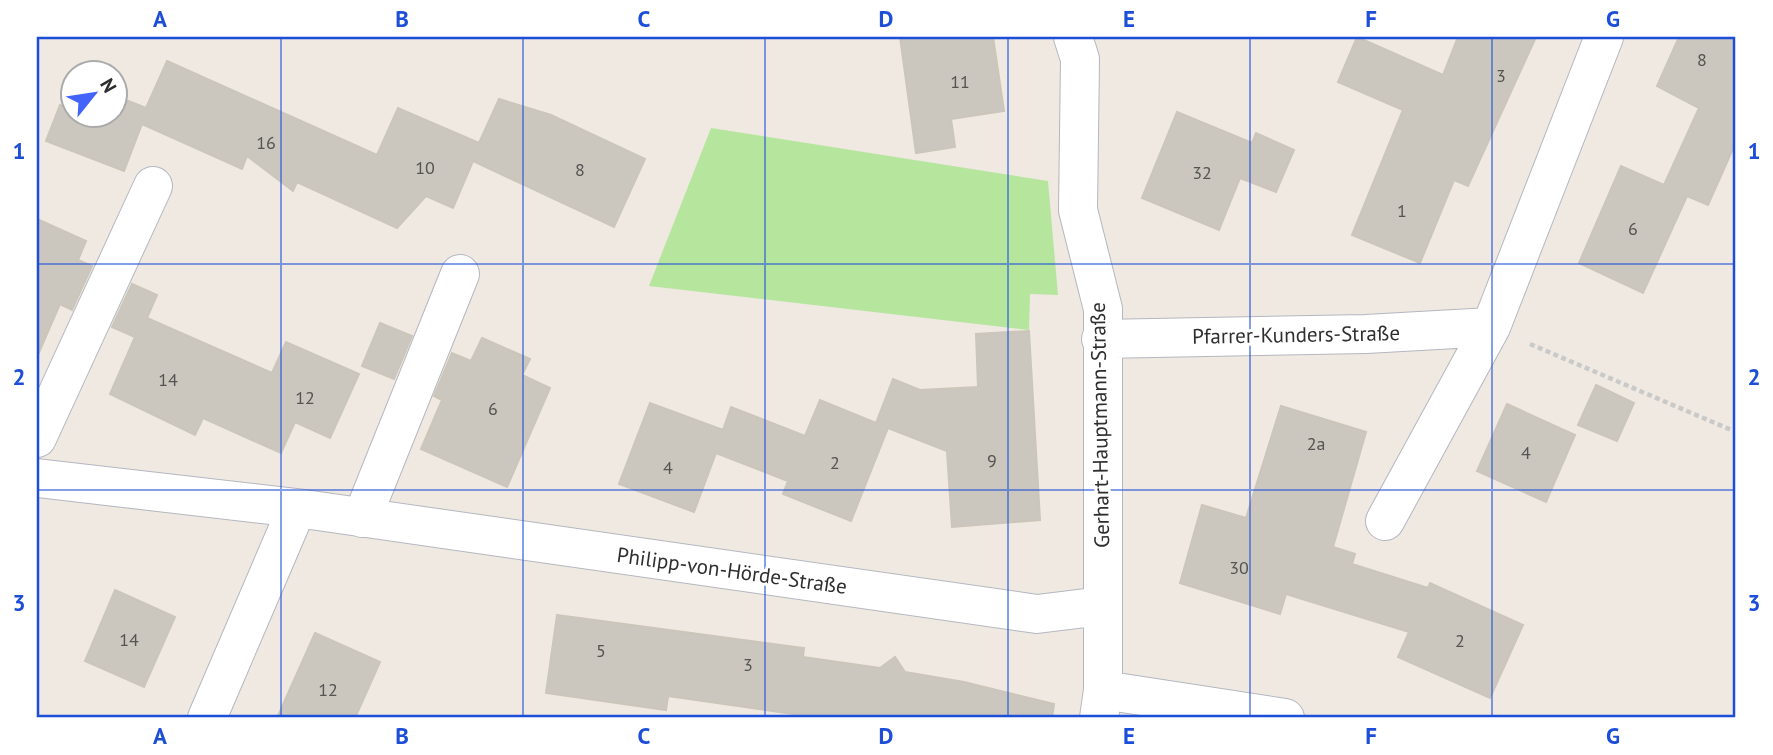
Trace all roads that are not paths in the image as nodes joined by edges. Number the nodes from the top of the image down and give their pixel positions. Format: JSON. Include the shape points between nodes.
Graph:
{"nodes":[{"id":1,"x":1073,"y":37,"type":"edge"},
{"id":2,"x":1604,"y":37,"type":"edge"},
{"id":3,"x":153,"y":186,"type":"dead end"},
{"id":4,"x":460,"y":274,"type":"dead end"},
{"id":5,"x":1491,"y":327,"type":"junction"},
{"id":6,"x":1101,"y":339,"type":"junction"},
{"id":7,"x":37,"y":438,"type":"edge"},
{"id":8,"x":37,"y":478,"type":"edge"},
{"id":9,"x":297,"y":508,"type":"junction"},
{"id":10,"x":362,"y":518,"type":"junction"},
{"id":11,"x":1385,"y":521,"type":"dead end"},
{"id":12,"x":1102,"y":606,"type":"junction"},
{"id":13,"x":1101,"y":704,"type":"edge"},
{"id":14,"x":206,"y":718,"type":"edge"},
{"id":15,"x":1285,"y":718,"type":"edge"}],
"edges":[{"from":1,"to":6,"type":"street","name":"Gerhart-Hauptmann-Straße","via":[[1080,59],[1078,210],[1103,309]]},
{"from":2,"to":5,"type":"street"},
{"from":3,"to":7,"type":"street"},
{"from":4,"to":10,"type":"street"},
{"from":5,"to":6,"type":"street","name":"Pfarrer-Kunders-Straße"},
{"from":5,"to":11,"type":"street"},
{"from":6,"to":12,"type":"street","name":"Gerhart-Hauptmann-Straße"},
{"from":8,"to":9,"type":"street","name":"Philipp-von-Hörde-Straße"},
{"from":9,"to":10,"type":"street","name":"Philipp-von-Hörde-Straße"},
{"from":9,"to":14,"type":"street"},
{"from":10,"to":12,"type":"street","name":"Philipp-von-Hörde-Straße","via":[[1037,614]]},
{"from":12,"to":13,"type":"street","name":"Gerhart-Hauptmann-Straße"},
{"from":13,"to":15,"type":"street","name":"Gerhart-Hauptmann-Straße"}]}
